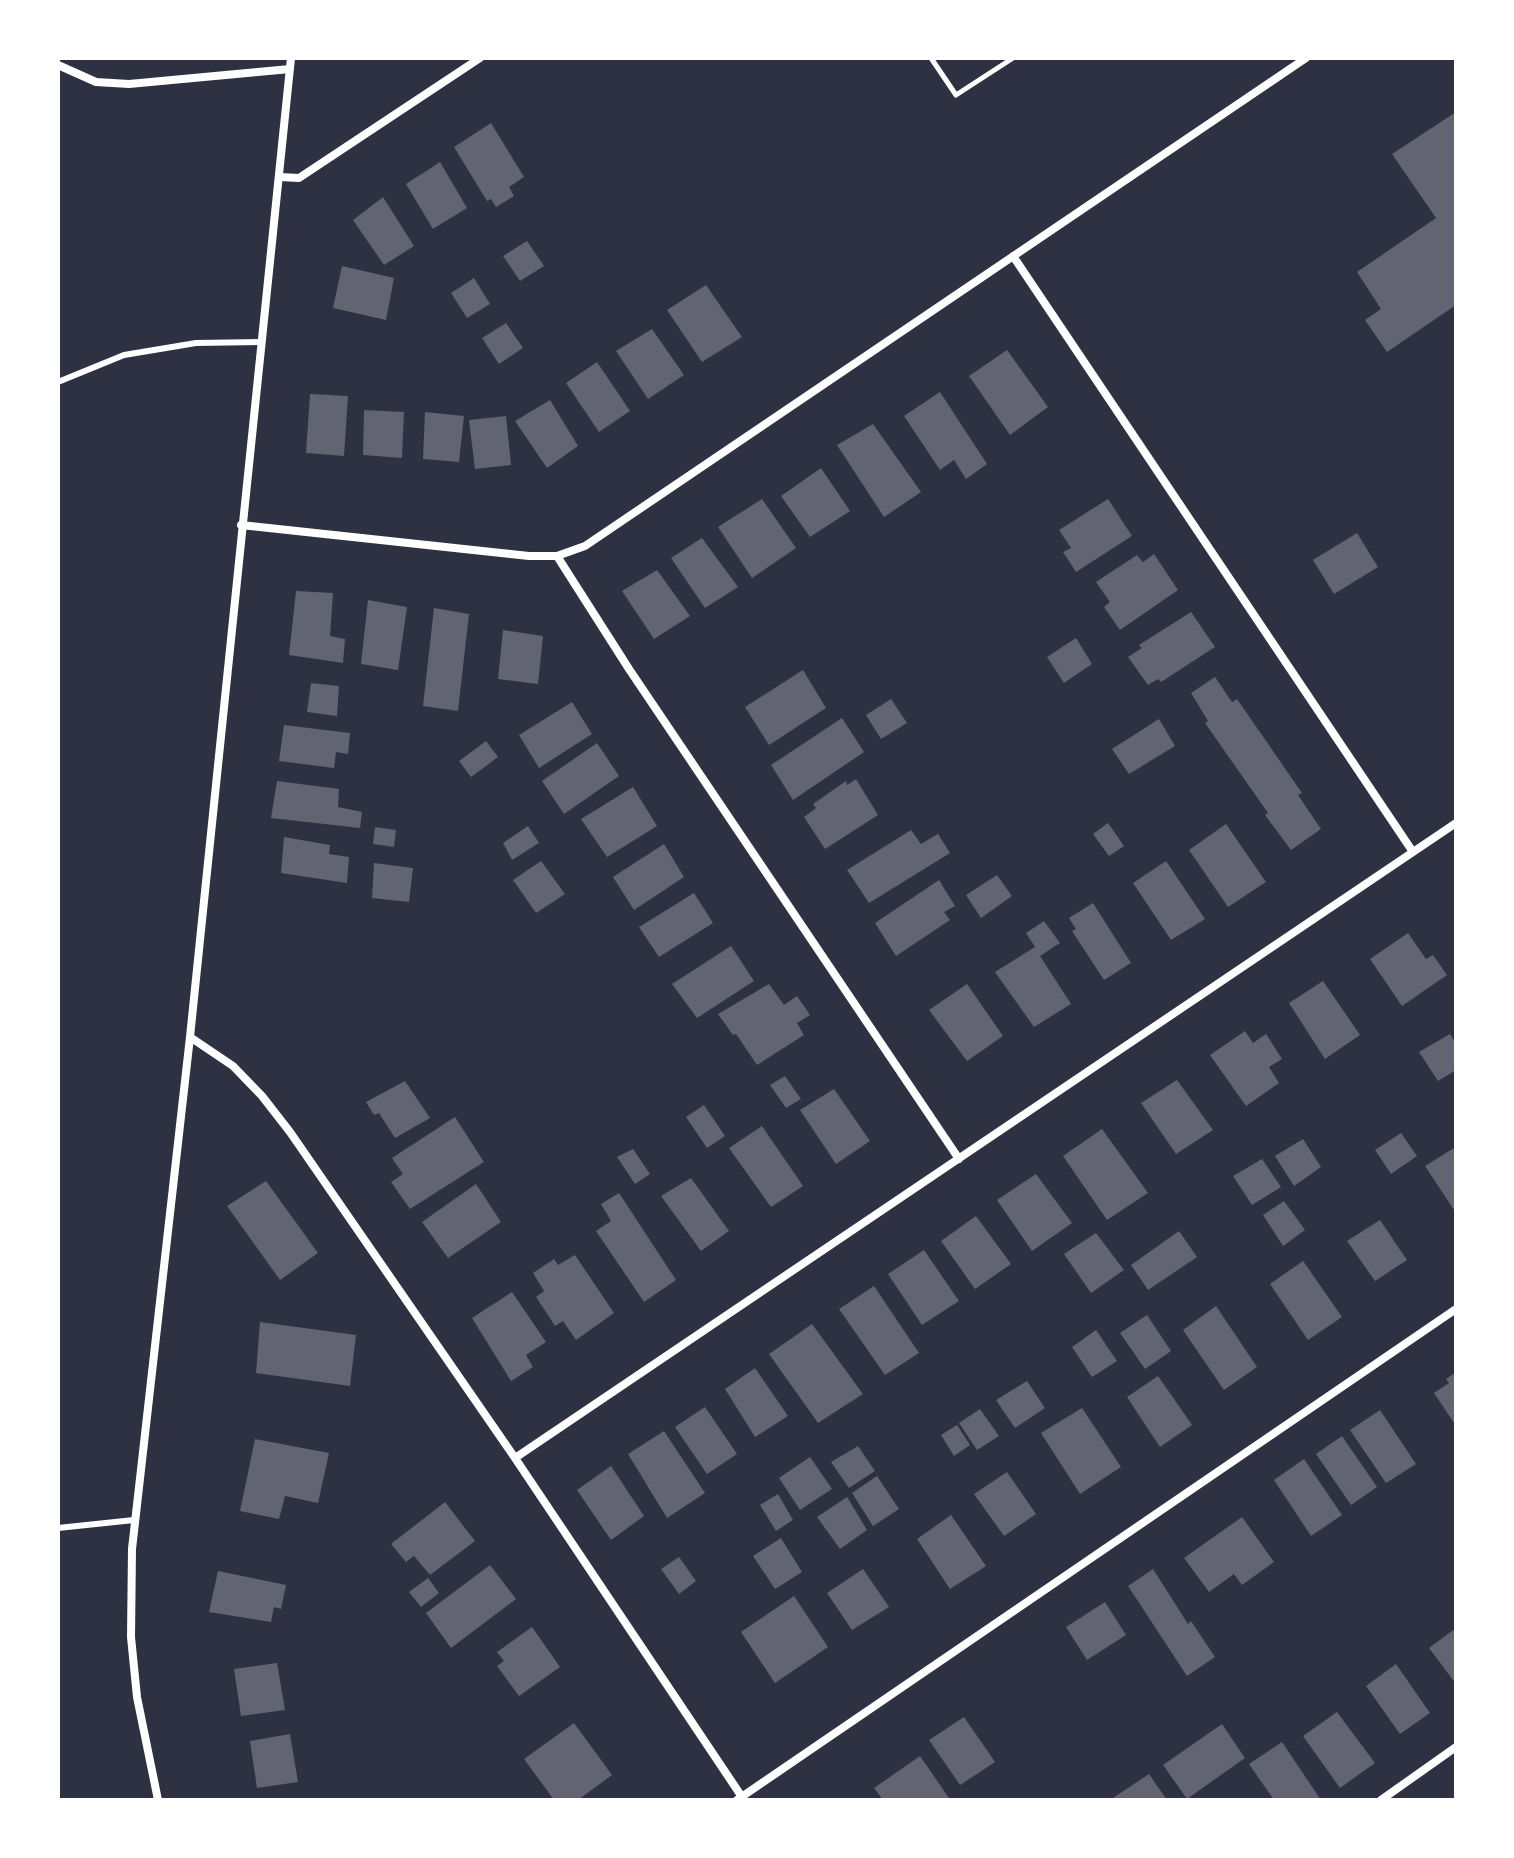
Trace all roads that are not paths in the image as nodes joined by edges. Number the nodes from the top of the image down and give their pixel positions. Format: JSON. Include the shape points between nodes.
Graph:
{"nodes":[{"id":1,"x":291,"y":58,"type":"edge"},
{"id":2,"x":480,"y":58,"type":"edge"},
{"id":3,"x":1306,"y":58,"type":"edge"},
{"id":4,"x":58,"y":65,"type":"edge"},
{"id":5,"x":290,"y":69,"type":"junction"},
{"id":6,"x":280,"y":177,"type":"junction"},
{"id":7,"x":1013,"y":256,"type":"junction"},
{"id":8,"x":261,"y":342,"type":"junction"},
{"id":9,"x":58,"y":382,"type":"edge"},
{"id":10,"x":241,"y":525,"type":"junction"},
{"id":11,"x":557,"y":556,"type":"junction"},
{"id":12,"x":1456,"y":823,"type":"edge"},
{"id":13,"x":1413,"y":852,"type":"junction"},
{"id":14,"x":190,"y":1037,"type":"junction"},
{"id":15,"x":959,"y":1159,"type":"junction"},
{"id":16,"x":1456,"y":1309,"type":"edge"},
{"id":17,"x":515,"y":1458,"type":"junction"},
{"id":18,"x":134,"y":1520,"type":"junction"},
{"id":19,"x":58,"y":1528,"type":"edge"},
{"id":20,"x":1456,"y":1747,"type":"edge"},
{"id":21,"x":741,"y":1799,"type":"edge"},
{"id":22,"x":158,"y":1800,"type":"edge"},
{"id":23,"x":1381,"y":1800,"type":"edge"}],
"edges":[{"from":1,"to":5,"type":"street"},
{"from":2,"to":6,"type":"street","via":[[299,178]]},
{"from":3,"to":7,"type":"street"},
{"from":4,"to":5,"type":"street","via":[[96,82],[129,84]]},
{"from":5,"to":6,"type":"street"},
{"from":6,"to":8,"type":"street"},
{"from":7,"to":11,"type":"street","via":[[585,546]]},
{"from":7,"to":13,"type":"street"},
{"from":8,"to":9,"type":"lane","via":[[196,343],[124,355]]},
{"from":8,"to":10,"type":"street"},
{"from":10,"to":11,"type":"street"},
{"from":10,"to":14,"type":"street"},
{"from":11,"to":15,"type":"street"},
{"from":12,"to":13,"type":"street"},
{"from":13,"to":15,"type":"street"},
{"from":14,"to":17,"type":"street","via":[[233,1066],[290,1132]]},
{"from":14,"to":18,"type":"street"},
{"from":15,"to":17,"type":"street"},
{"from":16,"to":21,"type":"street"},
{"from":17,"to":21,"type":"street"},
{"from":18,"to":19,"type":"lane"},
{"from":18,"to":22,"type":"street","via":[[131,1637]]},
{"from":20,"to":23,"type":"street"}]}
